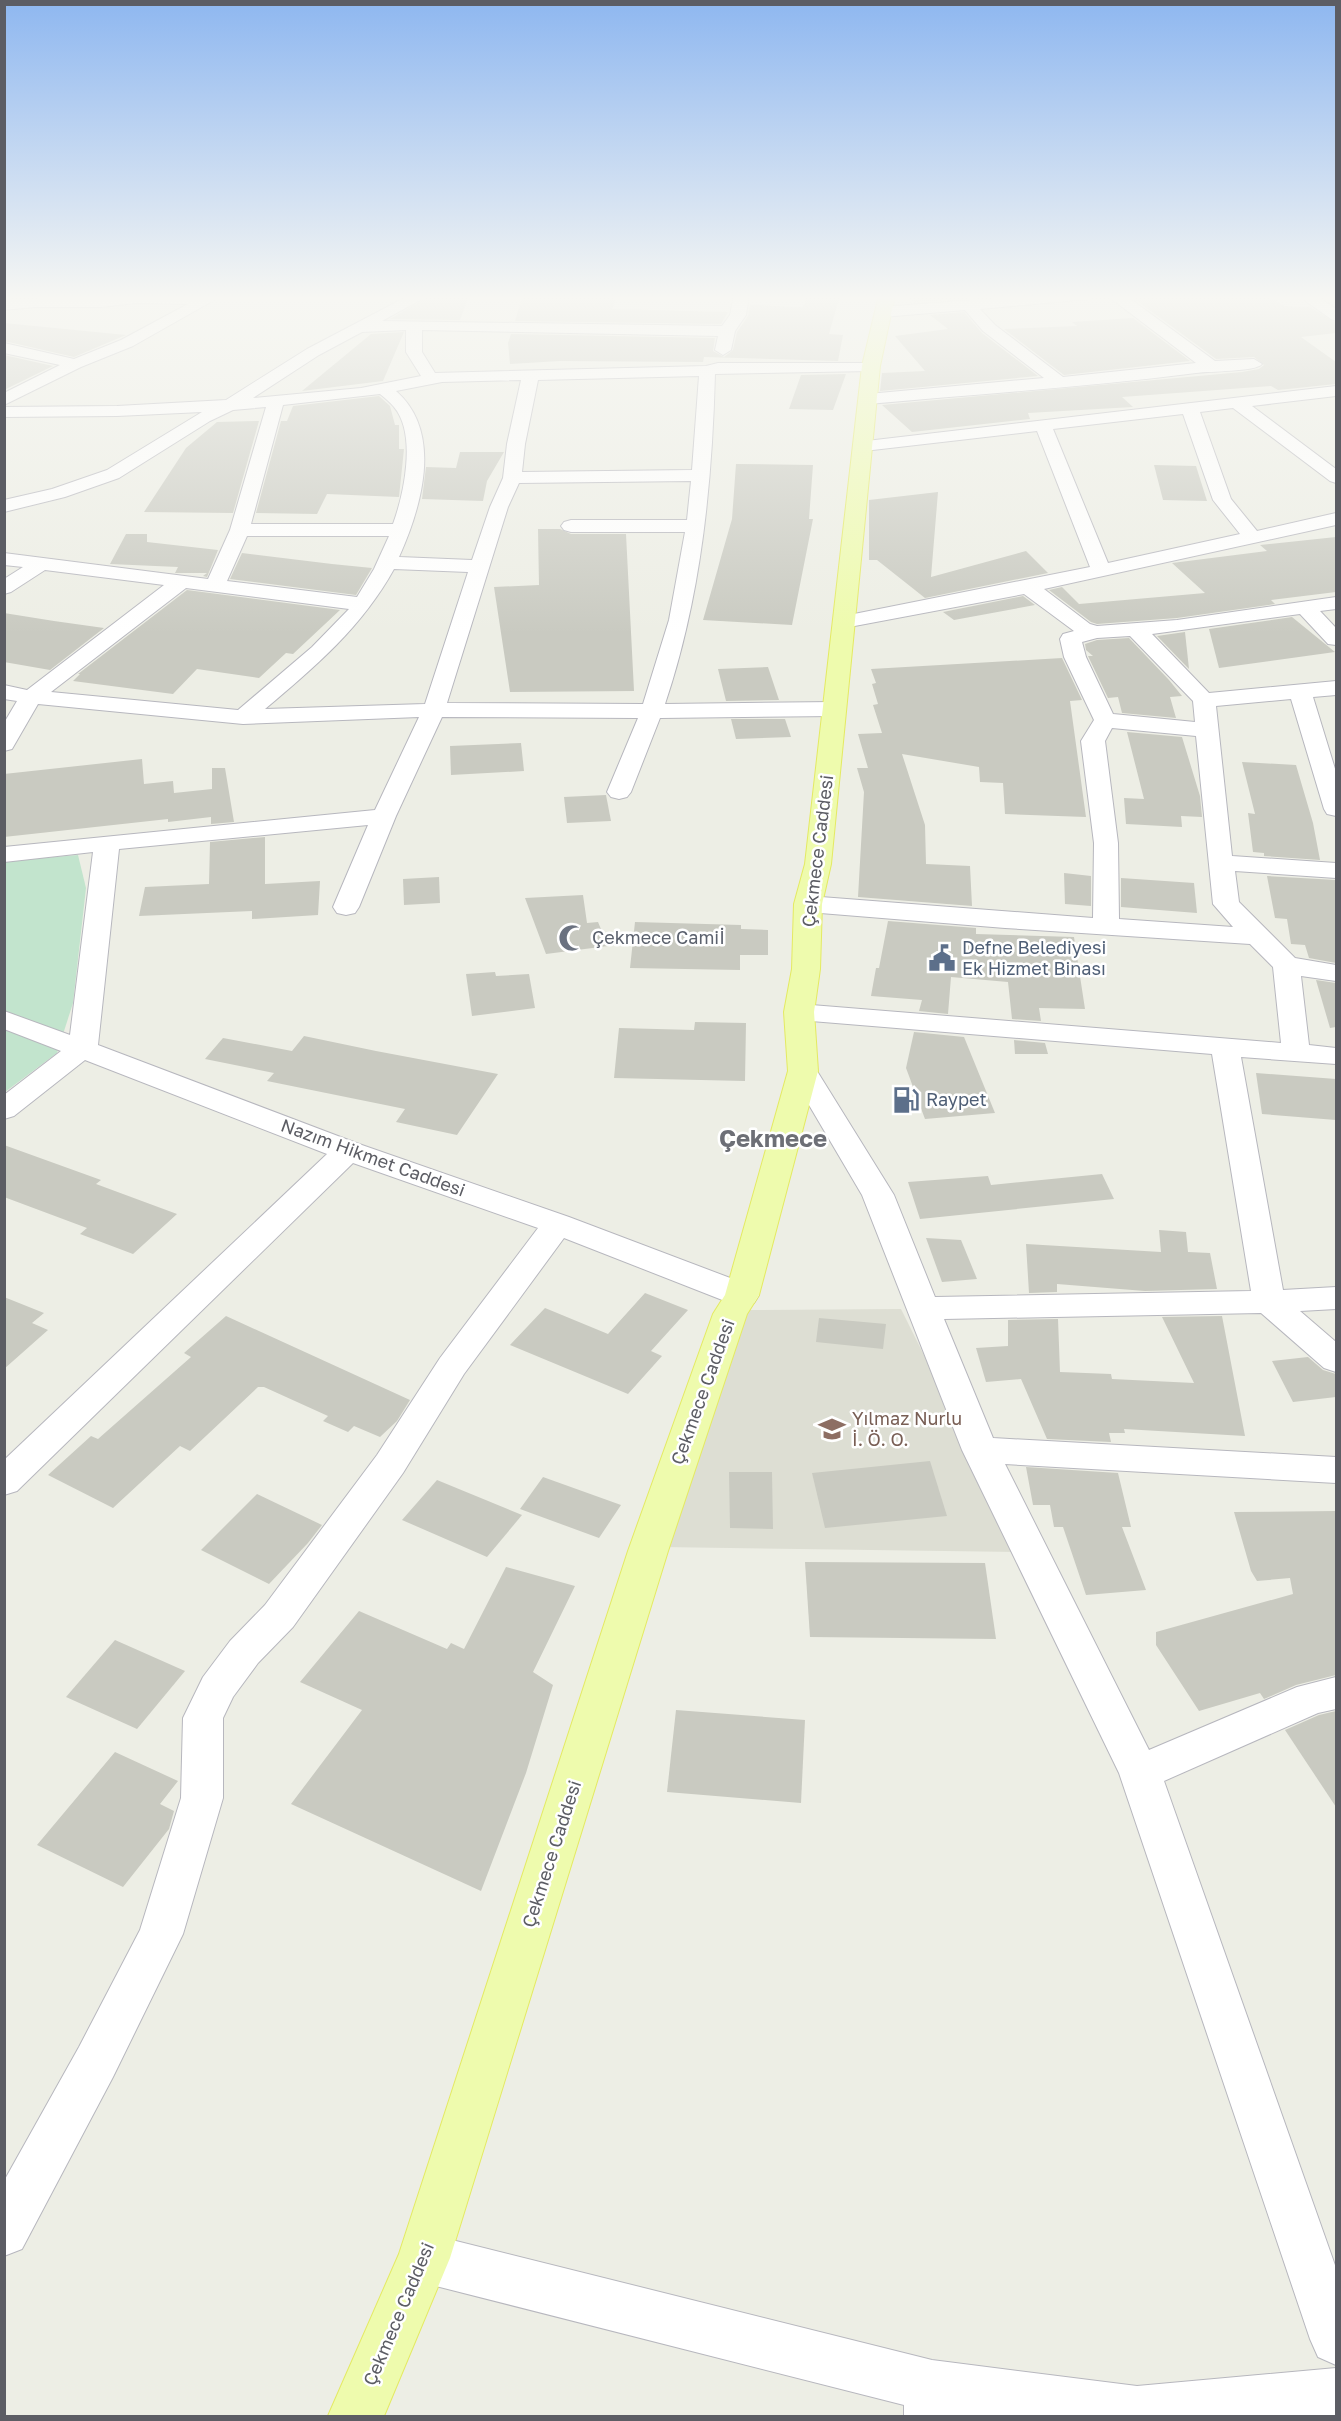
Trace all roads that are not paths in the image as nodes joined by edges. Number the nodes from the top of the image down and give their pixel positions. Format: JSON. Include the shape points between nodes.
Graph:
{"nodes":[{"id":1,"x":134,"y":408,"type":"edge"},
{"id":2,"x":224,"y":408,"type":"edge"},
{"id":3,"x":274,"y":408,"type":"edge"},
{"id":4,"x":404,"y":408,"type":"edge"},
{"id":5,"x":524,"y":408,"type":"edge"},
{"id":6,"x":709,"y":408,"type":"edge"},
{"id":7,"x":868,"y":408,"type":"edge"},
{"id":8,"x":1198,"y":408,"type":"edge"},
{"id":9,"x":1244,"y":408,"type":"edge"},
{"id":10,"x":1190,"y":409,"type":"junction"},
{"id":11,"x":4,"y":412,"type":"edge"},
{"id":12,"x":1043,"y":425,"type":"junction"},
{"id":13,"x":864,"y":446,"type":"junction"},
{"id":14,"x":701,"y":475,"type":"junction"},
{"id":15,"x":1336,"y":477,"type":"edge"},
{"id":16,"x":512,"y":478,"type":"junction"},
{"id":17,"x":4,"y":506,"type":"edge"},
{"id":18,"x":1336,"y":519,"type":"edge"},
{"id":19,"x":695,"y":525,"type":"junction"},
{"id":20,"x":571,"y":526,"type":"dead end"},
{"id":21,"x":240,"y":530,"type":"junction"},
{"id":22,"x":401,"y":530,"type":"junction"},
{"id":23,"x":1252,"y":537,"type":"junction"},
{"id":24,"x":4,"y":559,"type":"edge"},
{"id":25,"x":43,"y":563,"type":"junction"},
{"id":26,"x":387,"y":563,"type":"junction"},
{"id":27,"x":480,"y":566,"type":"junction"},
{"id":28,"x":1101,"y":571,"type":"junction"},
{"id":29,"x":182,"y":581,"type":"junction"},
{"id":30,"x":215,"y":585,"type":"junction"},
{"id":31,"x":1028,"y":587,"type":"junction"},
{"id":32,"x":4,"y":588,"type":"edge"},
{"id":33,"x":1336,"y":603,"type":"edge"},
{"id":34,"x":362,"y":604,"type":"junction"},
{"id":35,"x":1305,"y":608,"type":"junction"},
{"id":36,"x":844,"y":622,"type":"junction"},
{"id":37,"x":1136,"y":630,"type":"junction"},
{"id":38,"x":1096,"y":632,"type":"junction"},
{"id":39,"x":1336,"y":639,"type":"edge"},
{"id":40,"x":1336,"y":688,"type":"edge"},
{"id":41,"x":4,"y":692,"type":"edge"},
{"id":42,"x":1300,"y":692,"type":"junction"},
{"id":43,"x":31,"y":697,"type":"junction"},
{"id":44,"x":1204,"y":700,"type":"junction"},
{"id":45,"x":835,"y":709,"type":"junction"},
{"id":46,"x":434,"y":710,"type":"junction"},
{"id":47,"x":651,"y":711,"type":"junction"},
{"id":48,"x":243,"y":717,"type":"junction"},
{"id":49,"x":1105,"y":720,"type":"junction"},
{"id":50,"x":1208,"y":730,"type":"junction"},
{"id":51,"x":4,"y":744,"type":"edge"},
{"id":52,"x":619,"y":792,"type":"dead end"},
{"id":53,"x":1336,"y":809,"type":"edge"},
{"id":54,"x":384,"y":816,"type":"junction"},
{"id":55,"x":107,"y":843,"type":"junction"},
{"id":56,"x":4,"y":855,"type":"edge"},
{"id":57,"x":1221,"y":863,"type":"junction"},
{"id":58,"x":1336,"y":870,"type":"edge"},
{"id":59,"x":808,"y":904,"type":"junction"},
{"id":60,"x":346,"y":907,"type":"dead end"},
{"id":61,"x":1106,"y":927,"type":"junction"},
{"id":62,"x":1257,"y":936,"type":"junction"},
{"id":63,"x":1286,"y":965,"type":"junction"},
{"id":64,"x":1336,"y":973,"type":"edge"},
{"id":65,"x":799,"y":1012,"type":"junction"},
{"id":66,"x":4,"y":1019,"type":"edge"},
{"id":67,"x":83,"y":1048,"type":"junction"},
{"id":68,"x":1225,"y":1049,"type":"junction"},
{"id":69,"x":1296,"y":1052,"type":"junction"},
{"id":70,"x":1336,"y":1056,"type":"edge"},
{"id":71,"x":803,"y":1071,"type":"junction"},
{"id":72,"x":4,"y":1110,"type":"edge"},
{"id":73,"x":348,"y":1151,"type":"junction"},
{"id":74,"x":558,"y":1224,"type":"junction"},
{"id":75,"x":742,"y":1295,"type":"junction"},
{"id":76,"x":1336,"y":1298,"type":"edge"},
{"id":77,"x":1269,"y":1302,"type":"junction"},
{"id":78,"x":923,"y":1308,"type":"junction"},
{"id":79,"x":1336,"y":1360,"type":"edge"},
{"id":80,"x":980,"y":1450,"type":"junction"},
{"id":81,"x":1336,"y":1470,"type":"edge"},
{"id":82,"x":4,"y":1482,"type":"edge"},
{"id":83,"x":1336,"y":1693,"type":"edge"},
{"id":84,"x":1140,"y":1773,"type":"junction"},
{"id":85,"x":4,"y":2231,"type":"edge"},
{"id":86,"x":424,"y":2258,"type":"junction"},
{"id":87,"x":1336,"y":2339,"type":"edge"},
{"id":88,"x":1336,"y":2394,"type":"edge"},
{"id":89,"x":931,"y":2401,"type":"edge"},
{"id":90,"x":356,"y":2416,"type":"edge"}],
"edges":[{"from":1,"to":11,"type":"street"},
{"from":2,"to":17,"type":"street","via":[[113,474]]},
{"from":3,"to":21,"type":"street"},
{"from":4,"to":22,"type":"street","via":[[418,456]]},
{"from":5,"to":16,"type":"street"},
{"from":6,"to":14,"type":"street"},
{"from":7,"to":13,"type":"main road","name":"Çekmece Caddesi"},
{"from":8,"to":10,"type":"street"},
{"from":9,"to":15,"type":"street"},
{"from":10,"to":12,"type":"street"},
{"from":10,"to":23,"type":"street","via":[[1222,500]]},
{"from":12,"to":13,"type":"street"},
{"from":12,"to":28,"type":"street"},
{"from":13,"to":36,"type":"main road","name":"Çekmece Caddesi"},
{"from":14,"to":16,"type":"street"},
{"from":14,"to":19,"type":"street"},
{"from":16,"to":27,"type":"street"},
{"from":18,"to":23,"type":"street"},
{"from":19,"to":20,"type":"street"},
{"from":19,"to":47,"type":"street","via":[[678,621]]},
{"from":21,"to":22,"type":"street"},
{"from":21,"to":30,"type":"street"},
{"from":22,"to":26,"type":"street"},
{"from":23,"to":28,"type":"street"},
{"from":24,"to":25,"type":"street"},
{"from":25,"to":29,"type":"street"},
{"from":25,"to":32,"type":"street"},
{"from":26,"to":27,"type":"street"},
{"from":26,"to":34,"type":"street"},
{"from":27,"to":46,"type":"street"},
{"from":28,"to":31,"type":"street"},
{"from":29,"to":30,"type":"street"},
{"from":29,"to":43,"type":"street"},
{"from":30,"to":34,"type":"street"},
{"from":31,"to":36,"type":"street"},
{"from":31,"to":38,"type":"street","via":[[1083,628]]},
{"from":33,"to":35,"type":"street"},
{"from":34,"to":48,"type":"street","via":[[342,630]]},
{"from":35,"to":37,"type":"street"},
{"from":35,"to":39,"type":"street"},
{"from":36,"to":45,"type":"main road","name":"Çekmece Caddesi"},
{"from":37,"to":38,"type":"street"},
{"from":37,"to":44,"type":"street"},
{"from":38,"to":49,"type":"street","via":[[1071,639],[1075,657]]},
{"from":40,"to":42,"type":"street"},
{"from":41,"to":43,"type":"street"},
{"from":42,"to":44,"type":"street"},
{"from":42,"to":53,"type":"street"},
{"from":43,"to":48,"type":"street"},
{"from":43,"to":51,"type":"street"},
{"from":44,"to":50,"type":"street"},
{"from":45,"to":47,"type":"street"},
{"from":45,"to":59,"type":"main road","name":"Çekmece Caddesi","via":[[818,864]]},
{"from":46,"to":47,"type":"street"},
{"from":46,"to":48,"type":"street"},
{"from":46,"to":54,"type":"street"},
{"from":47,"to":52,"type":"street"},
{"from":49,"to":50,"type":"street"},
{"from":49,"to":61,"type":"street","via":[[1093,741],[1106,843]]},
{"from":50,"to":57,"type":"street"},
{"from":54,"to":55,"type":"street"},
{"from":54,"to":60,"type":"street"},
{"from":55,"to":56,"type":"street"},
{"from":55,"to":67,"type":"street"},
{"from":57,"to":58,"type":"street"},
{"from":57,"to":62,"type":"street","via":[[1226,904]]},
{"from":59,"to":61,"type":"street"},
{"from":59,"to":65,"type":"main road","name":"Çekmece Caddesi","via":[[806,969]]},
{"from":61,"to":62,"type":"street"},
{"from":62,"to":63,"type":"street"},
{"from":63,"to":64,"type":"street"},
{"from":63,"to":69,"type":"street"},
{"from":65,"to":68,"type":"street"},
{"from":65,"to":71,"type":"main road","name":"Çekmece Caddesi"},
{"from":66,"to":67,"type":"street","name":"Nazım Hikmet Caddesi"},
{"from":67,"to":72,"type":"street"},
{"from":67,"to":73,"type":"street","name":"Nazım Hikmet Caddesi"},
{"from":68,"to":69,"type":"street"},
{"from":68,"to":77,"type":"street"},
{"from":69,"to":70,"type":"street"},
{"from":71,"to":75,"type":"main road","name":"Çekmece Caddesi"},
{"from":71,"to":78,"type":"street","via":[[878,1195]]},
{"from":73,"to":74,"type":"street","name":"Nazım Hikmet Caddesi"},
{"from":73,"to":82,"type":"street"},
{"from":74,"to":75,"type":"street","name":"Nazım Hikmet Caddesi"},
{"from":74,"to":85,"type":"street","via":[[452,1366],[384,1473],[279,1616],[244,1652],[217,1688],[203,1718],[202,1798],[161,1934]]},
{"from":75,"to":86,"type":"main road","name":"Çekmece Caddesi","via":[[730,1314],[648,1551]]},
{"from":76,"to":77,"type":"street"},
{"from":77,"to":78,"type":"street"},
{"from":77,"to":79,"type":"street"},
{"from":78,"to":80,"type":"street"},
{"from":80,"to":81,"type":"street"},
{"from":80,"to":84,"type":"street"},
{"from":83,"to":84,"type":"street","via":[[1311,1698]]},
{"from":84,"to":87,"type":"street"},
{"from":86,"to":89,"type":"street"},
{"from":86,"to":90,"type":"main road","name":"Çekmece Caddesi"},
{"from":88,"to":89,"type":"street","via":[[1137,2413]]}]}
